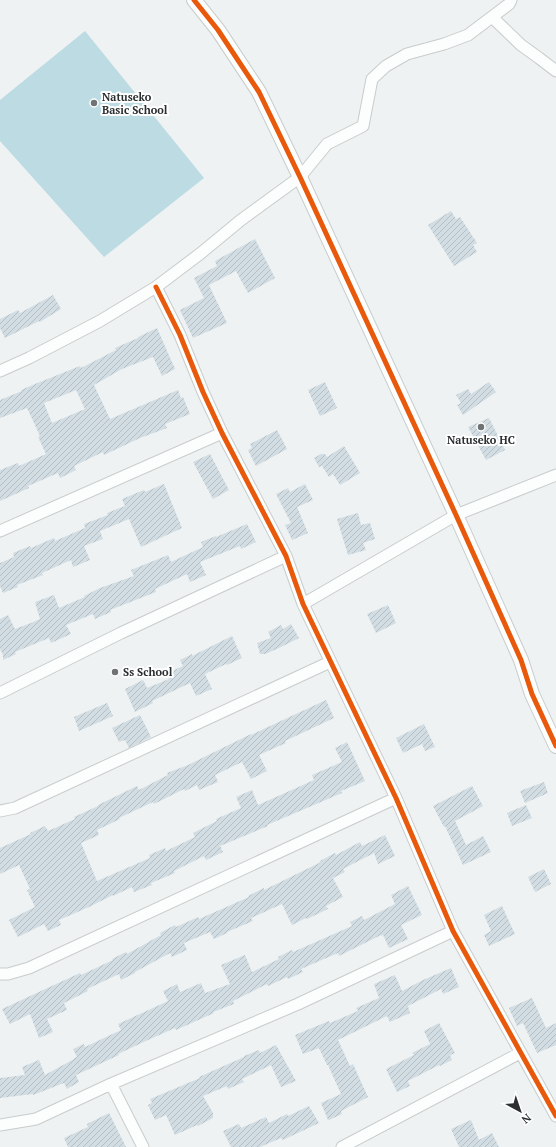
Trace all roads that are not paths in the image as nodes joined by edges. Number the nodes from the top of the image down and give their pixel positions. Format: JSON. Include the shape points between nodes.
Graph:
{"nodes":[{"id":1,"x":194,"y":0,"type":"edge"},
{"id":2,"x":511,"y":0,"type":"edge"},
{"id":3,"x":492,"y":17,"type":"junction"},
{"id":4,"x":556,"y":71,"type":"edge"},
{"id":5,"x":300,"y":177,"type":"junction"},
{"id":6,"x":156,"y":287,"type":"junction"},
{"id":7,"x":0,"y":371,"type":"edge"},
{"id":8,"x":222,"y":433,"type":"junction"},
{"id":9,"x":556,"y":475,"type":"edge"},
{"id":10,"x":456,"y":515,"type":"junction"},
{"id":11,"x":0,"y":531,"type":"edge"},
{"id":12,"x":286,"y":556,"type":"junction"},
{"id":13,"x":303,"y":604,"type":"junction"},
{"id":14,"x":330,"y":662,"type":"junction"},
{"id":15,"x":0,"y":693,"type":"edge"},
{"id":16,"x":556,"y":746,"type":"edge"},
{"id":17,"x":396,"y":798,"type":"junction"},
{"id":18,"x":0,"y":812,"type":"edge"},
{"id":19,"x":453,"y":931,"type":"junction"},
{"id":20,"x":0,"y":974,"type":"edge"},
{"id":21,"x":520,"y":1053,"type":"junction"},
{"id":22,"x":111,"y":1084,"type":"junction"},
{"id":23,"x":556,"y":1116,"type":"edge"},
{"id":24,"x":0,"y":1125,"type":"edge"},
{"id":25,"x":143,"y":1147,"type":"edge"},
{"id":26,"x":342,"y":1147,"type":"edge"}],
"edges":[{"from":1,"to":5,"type":"street","via":[[218,30],[259,92]]},
{"from":2,"to":3,"type":"street"},
{"from":3,"to":4,"type":"street","via":[[521,46]]},
{"from":3,"to":5,"type":"street","via":[[468,35],[407,54],[386,66],[372,79],[363,126],[327,144]]},
{"from":5,"to":6,"type":"street"},
{"from":5,"to":10,"type":"street"},
{"from":6,"to":7,"type":"street","via":[[100,321]]},
{"from":6,"to":8,"type":"street","via":[[180,335]]},
{"from":8,"to":11,"type":"street"},
{"from":8,"to":12,"type":"street"},
{"from":9,"to":10,"type":"street"},
{"from":10,"to":13,"type":"street"},
{"from":10,"to":16,"type":"street","via":[[521,660],[532,694]]},
{"from":12,"to":13,"type":"street"},
{"from":12,"to":15,"type":"street"},
{"from":13,"to":14,"type":"street"},
{"from":14,"to":17,"type":"street"},
{"from":14,"to":18,"type":"street","via":[[15,808]]},
{"from":17,"to":19,"type":"street"},
{"from":17,"to":20,"type":"street","via":[[29,968]]},
{"from":19,"to":21,"type":"street"},
{"from":19,"to":22,"type":"street","via":[[298,1004]]},
{"from":21,"to":23,"type":"street"},
{"from":21,"to":26,"type":"street"},
{"from":22,"to":24,"type":"street","via":[[36,1119]]},
{"from":22,"to":25,"type":"street"}]}
